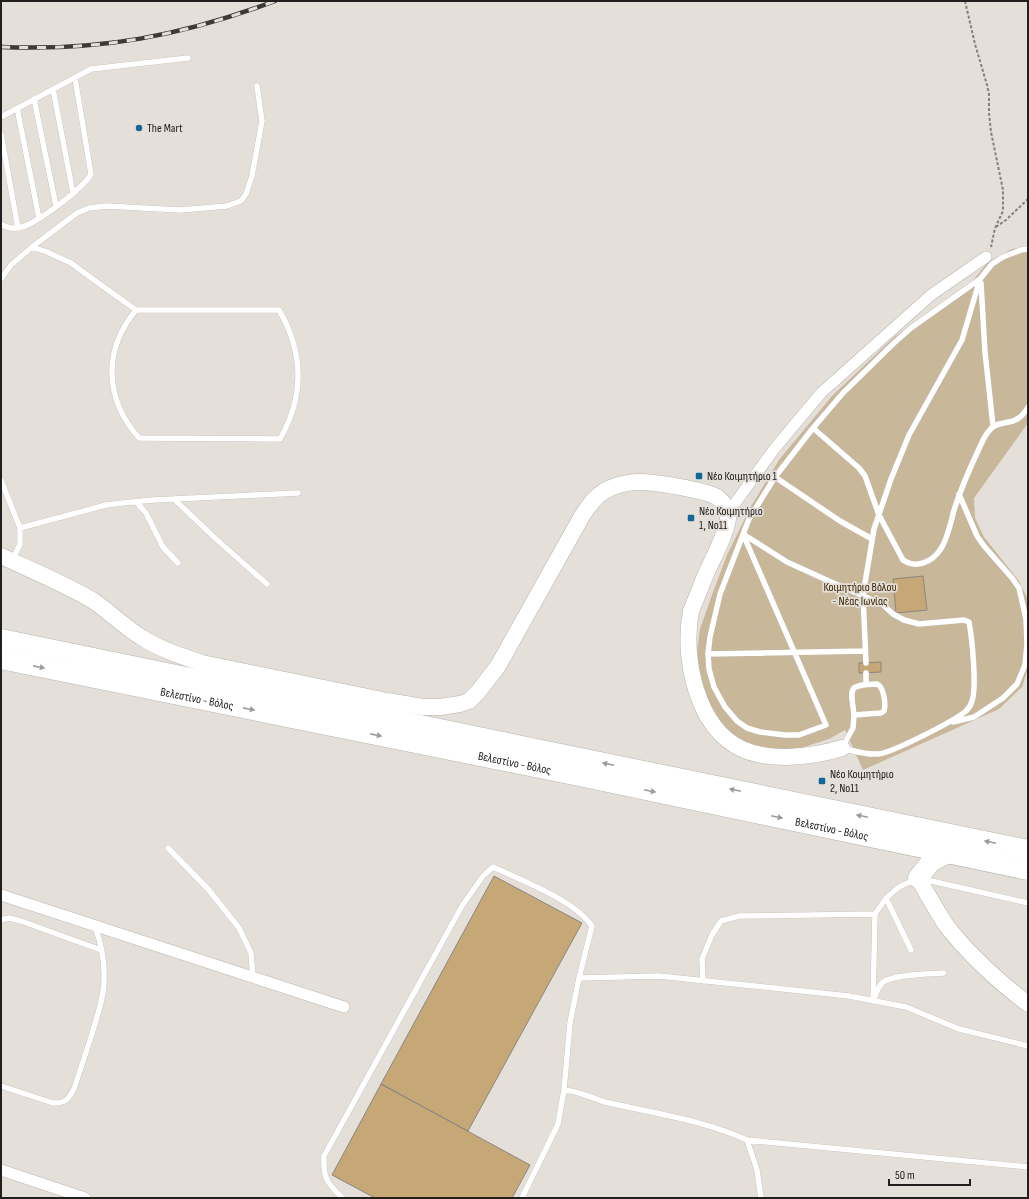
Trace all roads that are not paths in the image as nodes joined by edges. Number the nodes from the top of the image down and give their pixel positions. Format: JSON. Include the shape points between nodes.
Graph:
{"nodes":[{"id":1,"x":188,"y":58,"type":"dead end"},
{"id":2,"x":75,"y":78,"type":"junction"},
{"id":3,"x":257,"y":86,"type":"dead end"},
{"id":4,"x":53,"y":89,"type":"junction"},
{"id":5,"x":34,"y":99,"type":"junction"},
{"id":6,"x":17,"y":108,"type":"junction"},
{"id":7,"x":1,"y":117,"type":"edge"},
{"id":8,"x":1,"y":134,"type":"edge"},
{"id":9,"x":73,"y":192,"type":"junction"},
{"id":10,"x":56,"y":206,"type":"junction"},
{"id":11,"x":39,"y":218,"type":"junction"},
{"id":12,"x":1,"y":224,"type":"edge"},
{"id":13,"x":18,"y":228,"type":"junction"},
{"id":14,"x":32,"y":247,"type":"junction"},
{"id":15,"x":1028,"y":249,"type":"edge"},
{"id":16,"x":986,"y":257,"type":"road end"},
{"id":17,"x":1,"y":279,"type":"edge"},
{"id":18,"x":980,"y":279,"type":"junction"},
{"id":19,"x":136,"y":310,"type":"junction"},
{"id":20,"x":1028,"y":407,"type":"edge"},
{"id":21,"x":993,"y":426,"type":"junction"},
{"id":22,"x":813,"y":428,"type":"junction"},
{"id":23,"x":776,"y":477,"type":"junction"},
{"id":24,"x":1,"y":480,"type":"edge"},
{"id":25,"x":298,"y":493,"type":"dead end"},
{"id":26,"x":959,"y":494,"type":"junction"},
{"id":27,"x":175,"y":500,"type":"junction"},
{"id":28,"x":137,"y":502,"type":"junction"},
{"id":29,"x":728,"y":514,"type":"junction"},
{"id":30,"x":879,"y":515,"type":"junction"},
{"id":31,"x":20,"y":528,"type":"junction"},
{"id":32,"x":743,"y":534,"type":"junction"},
{"id":33,"x":872,"y":539,"type":"junction"},
{"id":34,"x":6,"y":559,"type":"edge"},
{"id":35,"x":178,"y":563,"type":"dead end"},
{"id":36,"x":267,"y":584,"type":"dead end"},
{"id":37,"x":863,"y":595,"type":"junction"},
{"id":38,"x":1,"y":639,"type":"edge"},
{"id":39,"x":865,"y":651,"type":"junction"},
{"id":40,"x":794,"y":652,"type":"junction"},
{"id":41,"x":708,"y":654,"type":"junction"},
{"id":42,"x":1,"y":659,"type":"edge"},
{"id":43,"x":866,"y":663,"type":"dead end"},
{"id":44,"x":866,"y":673,"type":"dead end"},
{"id":45,"x":866,"y":684,"type":"junction"},
{"id":46,"x":854,"y":715,"type":"junction"},
{"id":47,"x":951,"y":722,"type":"junction"},
{"id":48,"x":842,"y":748,"type":"junction"},
{"id":49,"x":906,"y":844,"type":"junction"},
{"id":50,"x":168,"y":848,"type":"dead end"},
{"id":51,"x":1028,"y":850,"type":"edge"},
{"id":52,"x":948,"y":853,"type":"junction"},
{"id":53,"x":1028,"y":870,"type":"edge"},
{"id":54,"x":918,"y":878,"type":"junction"},
{"id":55,"x":1,"y":895,"type":"edge"},
{"id":56,"x":886,"y":898,"type":"junction"},
{"id":57,"x":1028,"y":903,"type":"edge"},
{"id":58,"x":875,"y":914,"type":"junction"},
{"id":59,"x":1,"y":920,"type":"edge"},
{"id":60,"x":94,"y":926,"type":"junction"},
{"id":61,"x":102,"y":950,"type":"junction"},
{"id":62,"x":911,"y":950,"type":"dead end"},
{"id":63,"x":944,"y":973,"type":"dead end"},
{"id":64,"x":253,"y":978,"type":"junction"},
{"id":65,"x":579,"y":978,"type":"junction"},
{"id":66,"x":703,"y":981,"type":"junction"},
{"id":67,"x":873,"y":1001,"type":"junction"},
{"id":68,"x":1028,"y":1004,"type":"edge"},
{"id":69,"x":344,"y":1007,"type":"dead end"},
{"id":70,"x":1028,"y":1046,"type":"edge"},
{"id":71,"x":1,"y":1086,"type":"edge"},
{"id":72,"x":564,"y":1090,"type":"junction"},
{"id":73,"x":747,"y":1140,"type":"junction"},
{"id":74,"x":1028,"y":1167,"type":"edge"},
{"id":75,"x":1,"y":1170,"type":"edge"},
{"id":76,"x":85,"y":1198,"type":"edge"},
{"id":77,"x":342,"y":1198,"type":"edge"},
{"id":78,"x":522,"y":1198,"type":"edge"},
{"id":79,"x":761,"y":1198,"type":"edge"}],
"edges":[{"from":1,"to":2,"type":"lane","via":[[91,69]]},
{"from":2,"to":4,"type":"lane"},
{"from":2,"to":9,"type":"lane","via":[[91,174],[86,182]]},
{"from":3,"to":14,"type":"lane","via":[[262,122],[252,176],[241,201],[227,206],[180,210],[106,206],[89,208],[77,213]]},
{"from":4,"to":5,"type":"lane"},
{"from":4,"to":9,"type":"lane"},
{"from":5,"to":6,"type":"lane"},
{"from":5,"to":10,"type":"lane"},
{"from":6,"to":7,"type":"lane"},
{"from":6,"to":11,"type":"lane"},
{"from":8,"to":13,"type":"lane"},
{"from":9,"to":10,"type":"lane"},
{"from":10,"to":11,"type":"lane"},
{"from":11,"to":13,"type":"lane"},
{"from":12,"to":13,"type":"lane"},
{"from":14,"to":17,"type":"lane","via":[[11,265]]},
{"from":14,"to":19,"type":"lane","via":[[71,263]]},
{"from":15,"to":18,"type":"lane","via":[[1003,257],[992,264]]},
{"from":16,"to":29,"type":"street","via":[[931,295],[821,393],[776,448]]},
{"from":18,"to":21,"type":"lane"},
{"from":18,"to":22,"type":"lane","via":[[894,343],[843,393]]},
{"from":18,"to":30,"type":"lane","via":[[962,340],[909,435]]},
{"from":19,"to":19,"type":"lane","via":[[118,340],[112,363],[112,375],[119,409],[139,438],[280,439],[292,415],[299,376],[296,348],[279,310]]},
{"from":20,"to":21,"type":"lane","via":[[1010,422]]},
{"from":21,"to":26,"type":"lane","via":[[987,433]]},
{"from":22,"to":23,"type":"lane"},
{"from":22,"to":30,"type":"lane","via":[[859,468]]},
{"from":23,"to":32,"type":"lane","via":[[749,519]]},
{"from":23,"to":33,"type":"lane","via":[[840,521]]},
{"from":24,"to":31,"type":"lane"},
{"from":25,"to":27,"type":"lane"},
{"from":26,"to":30,"type":"lane","via":[[941,549],[933,559],[918,565],[903,560]]},
{"from":26,"to":47,"type":"lane","via":[[976,536],[1019,588],[1024,605],[1028,644],[1025,665],[1017,684],[1003,698],[974,717]]},
{"from":27,"to":28,"type":"lane"},
{"from":27,"to":36,"type":"lane"},
{"from":28,"to":31,"type":"lane","via":[[106,505]]},
{"from":28,"to":35,"type":"lane","via":[[146,513],[163,548]]},
{"from":29,"to":34,"type":"street","via":[[726,506],[715,496],[651,482],[612,487],[602,493],[582,516],[488,680],[469,700],[440,707],[387,701],[202,663],[184,657],[140,637],[91,600]]},
{"from":29,"to":48,"type":"street","via":[[728,522],[689,624],[690,658],[701,701],[723,735],[737,746],[753,753],[807,756]]},
{"from":30,"to":33,"type":"lane"},
{"from":31,"to":34,"type":"lane","via":[[20,544]]},
{"from":32,"to":37,"type":"lane","via":[[787,562]]},
{"from":32,"to":40,"type":"lane"},
{"from":32,"to":41,"type":"lane","via":[[720,594]]},
{"from":33,"to":37,"type":"lane"},
{"from":37,"to":39,"type":"lane"},
{"from":37,"to":47,"type":"lane","via":[[882,604],[904,620],[919,624],[964,620],[969,622],[974,684],[972,702],[966,711]]},
{"from":51,"to":38,"type":"highway","name":"Βελεστίνο - Βόλος","one_way":true},
{"from":39,"to":40,"type":"lane"},
{"from":39,"to":43,"type":"lane"},
{"from":40,"to":41,"type":"lane"},
{"from":40,"to":41,"type":"lane","via":[[826,724],[799,735],[760,732],[737,722],[714,688]]},
{"from":42,"to":49,"type":"highway","name":"Βελεστίνο - Βόλος","one_way":true},
{"from":44,"to":45,"type":"lane"},
{"from":45,"to":46,"type":"lane","via":[[853,689]]},
{"from":45,"to":46,"type":"lane","via":[[881,686],[885,710],[882,713]]},
{"from":46,"to":48,"type":"lane","via":[[853,728]]},
{"from":47,"to":48,"type":"lane","via":[[879,754],[865,754]]},
{"from":49,"to":52,"type":"highway","name":"Βελεστίνο - Βόλος"},
{"from":49,"to":54,"type":"highway"},
{"from":50,"to":64,"type":"lane","via":[[208,889],[239,928],[251,953]]},
{"from":52,"to":53,"type":"highway","name":"Βελεστίνο - Βόλος"},
{"from":52,"to":54,"type":"highway","via":[[931,862]]},
{"from":54,"to":56,"type":"lane","via":[[899,887]]},
{"from":54,"to":57,"type":"lane"},
{"from":54,"to":68,"type":"street","via":[[946,925],[964,947],[1007,988]]},
{"from":55,"to":60,"type":"street"},
{"from":56,"to":58,"type":"lane"},
{"from":56,"to":62,"type":"lane"},
{"from":58,"to":66,"type":"lane","via":[[739,916],[722,921],[712,935],[702,959]]},
{"from":58,"to":67,"type":"lane"},
{"from":59,"to":61,"type":"lane","via":[[21,920]]},
{"from":60,"to":61,"type":"lane"},
{"from":60,"to":64,"type":"street"},
{"from":61,"to":71,"type":"lane","via":[[103,994],[74,1089],[68,1099],[61,1103],[53,1103]]},
{"from":63,"to":67,"type":"lane","via":[[890,979],[882,983]]},
{"from":64,"to":69,"type":"street"},
{"from":65,"to":66,"type":"lane","via":[[658,976]]},
{"from":65,"to":72,"type":"lane","via":[[570,1023]]},
{"from":65,"to":77,"type":"lane","via":[[592,926],[586,917],[554,896],[493,867],[483,876],[462,906],[324,1156],[323,1171],[328,1183]]},
{"from":66,"to":67,"type":"lane","via":[[849,996]]},
{"from":67,"to":70,"type":"lane","via":[[906,1007],[959,1029]]},
{"from":72,"to":73,"type":"lane","via":[[694,1123]]},
{"from":72,"to":78,"type":"lane","via":[[558,1124]]},
{"from":73,"to":74,"type":"lane"},
{"from":73,"to":79,"type":"lane","via":[[757,1170]]},
{"from":75,"to":76,"type":"street"}]}
